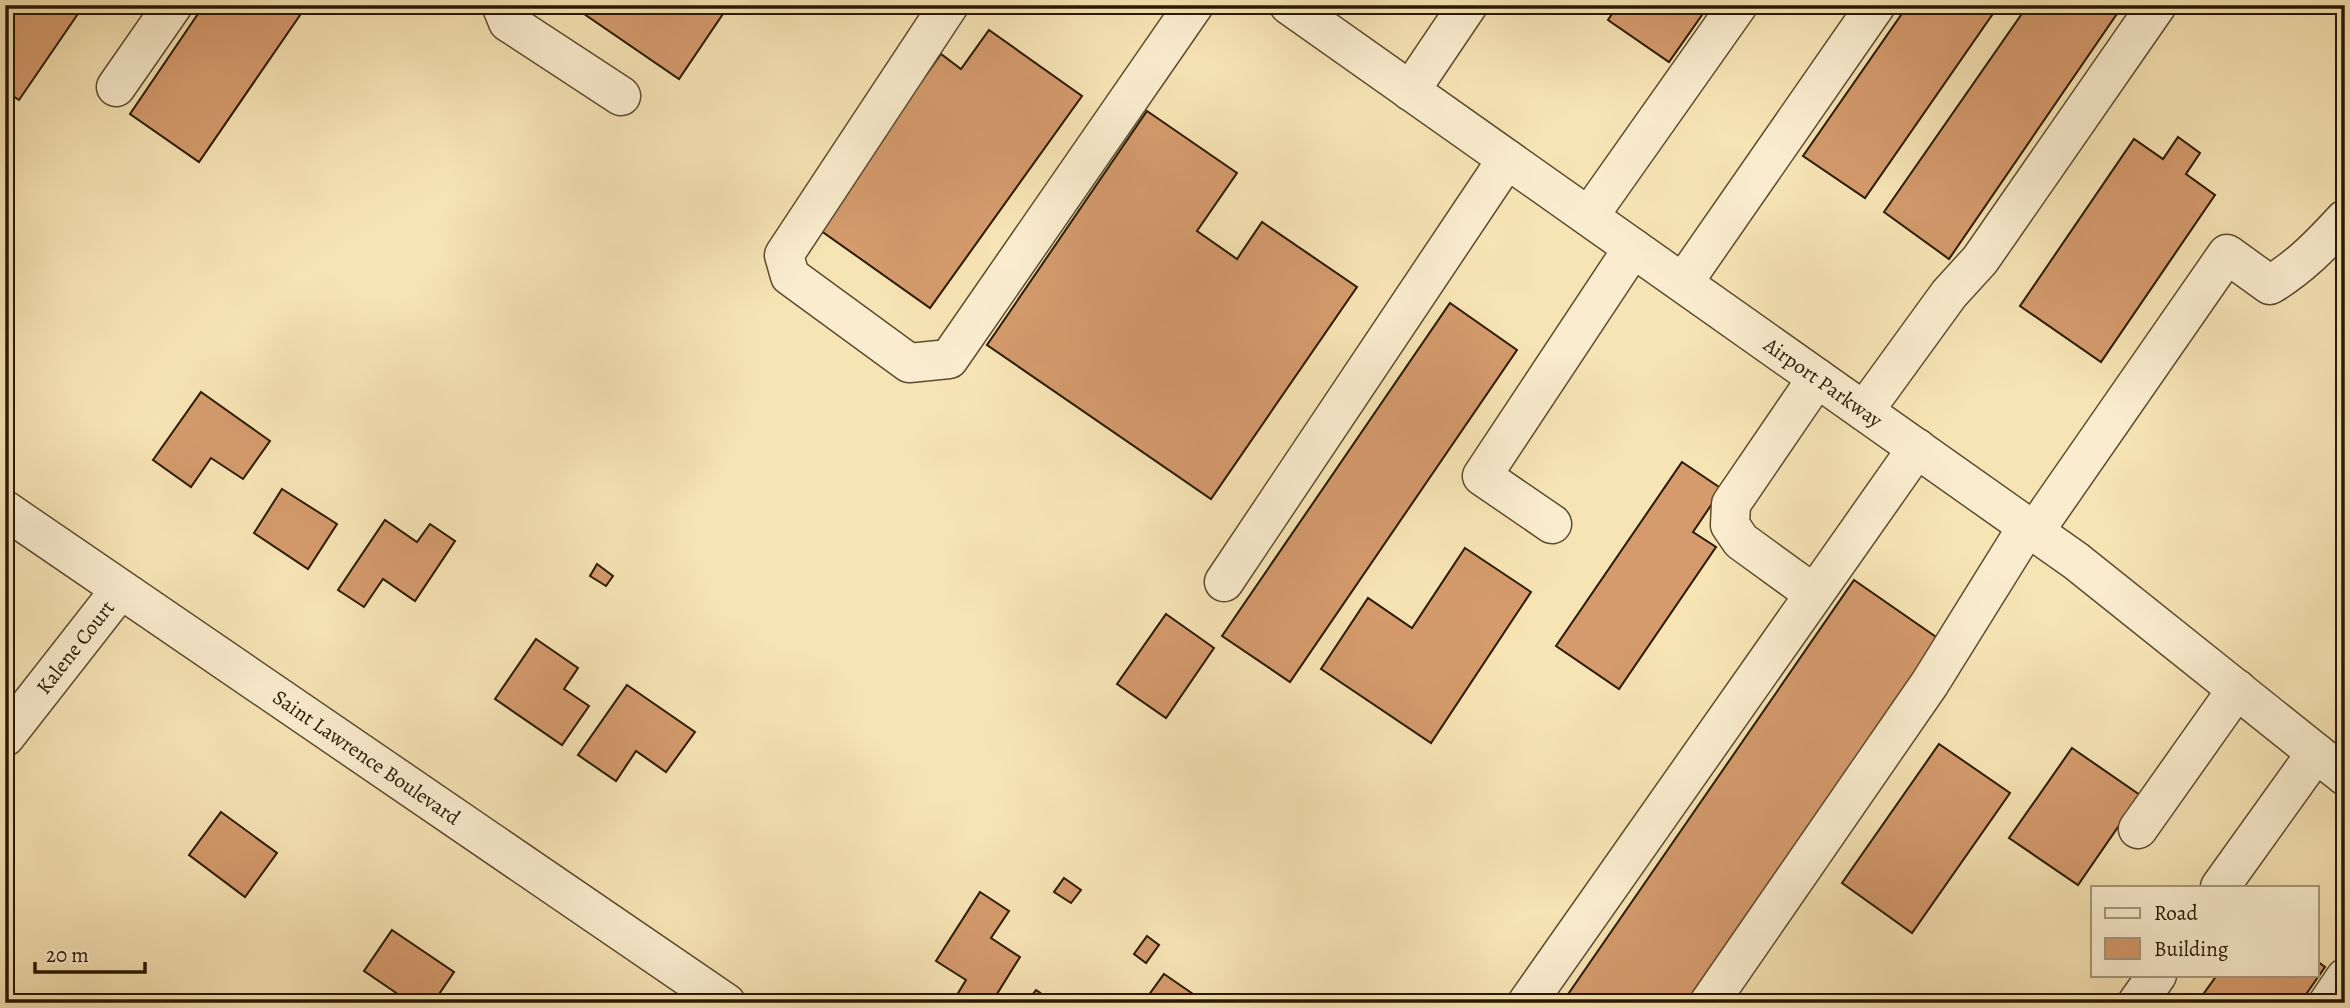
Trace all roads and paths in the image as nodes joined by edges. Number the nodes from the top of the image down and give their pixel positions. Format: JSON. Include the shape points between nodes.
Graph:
{"nodes":[{"id":1,"x":173,"y":5,"type":"edge"},
{"id":2,"x":500,"y":5,"type":"edge"},
{"id":3,"x":949,"y":5,"type":"edge"},
{"id":4,"x":1194,"y":5,"type":"edge"},
{"id":5,"x":1289,"y":5,"type":"edge"},
{"id":6,"x":1468,"y":5,"type":"edge"},
{"id":7,"x":1738,"y":5,"type":"edge"},
{"id":8,"x":1876,"y":5,"type":"edge"},
{"id":9,"x":2157,"y":5,"type":"edge"},
{"id":10,"x":1334,"y":18,"type":"edge"},
{"id":11,"x":116,"y":87,"type":"dead end"},
{"id":12,"x":1410,"y":91,"type":"junction"},
{"id":13,"x":621,"y":96,"type":"dead end"},
{"id":14,"x":1507,"y":159,"type":"junction"},
{"id":15,"x":1589,"y":216,"type":"junction"},
{"id":16,"x":2345,"y":219,"type":"edge"},
{"id":17,"x":1633,"y":248,"type":"junction"},
{"id":18,"x":1683,"y":283,"type":"junction"},
{"id":19,"x":1817,"y":378,"type":"junction"},
{"id":20,"x":1864,"y":411,"type":"junction"},
{"id":21,"x":1917,"y":448,"type":"junction"},
{"id":22,"x":5,"y":510,"type":"edge"},
{"id":23,"x":1552,"y":524,"type":"dead end"},
{"id":24,"x":2031,"y":529,"type":"junction"},
{"id":25,"x":1224,"y":582,"type":"dead end"},
{"id":26,"x":120,"y":590,"type":"junction"},
{"id":27,"x":1814,"y":594,"type":"junction"},
{"id":28,"x":2237,"y":689,"type":"junction"},
{"id":29,"x":5,"y":737,"type":"edge"},
{"id":30,"x":2330,"y":765,"type":"edge"},
{"id":31,"x":2138,"y":829,"type":"dead end"},
{"id":32,"x":2221,"y":886,"type":"edge"},
{"id":33,"x":2156,"y":976,"type":"edge"},
{"id":34,"x":2345,"y":978,"type":"edge"},
{"id":35,"x":726,"y":1003,"type":"edge"},
{"id":36,"x":1527,"y":1003,"type":"edge"},
{"id":37,"x":1709,"y":1003,"type":"edge"},
{"id":38,"x":2137,"y":1003,"type":"edge"},
{"id":39,"x":2328,"y":1003,"type":"edge"}],
"edges":[{"from":1,"to":11,"type":"street"},
{"from":2,"to":13,"type":"street","via":[[508,22]]},
{"from":3,"to":4,"type":"street","via":[[784,256],[790,276],[909,363],[948,359]]},
{"from":5,"to":10,"type":"street","name":"Airport Parkway"},
{"from":6,"to":12,"type":"street"},
{"from":7,"to":15,"type":"street"},
{"from":8,"to":18,"type":"street"},
{"from":9,"to":20,"type":"street","via":[[1980,260],[1949,294]]},
{"from":10,"to":12,"type":"street","name":"Airport Parkway"},
{"from":12,"to":14,"type":"street","name":"Airport Parkway"},
{"from":14,"to":15,"type":"street","name":"Airport Parkway"},
{"from":14,"to":25,"type":"street"},
{"from":15,"to":17,"type":"street","name":"Airport Parkway"},
{"from":16,"to":24,"type":"street","via":[[2298,266],[2270,285],[2227,254]]},
{"from":17,"to":18,"type":"street","name":"Airport Parkway"},
{"from":17,"to":23,"type":"street","via":[[1482,476]]},
{"from":18,"to":19,"type":"street","name":"Airport Parkway"},
{"from":19,"to":20,"type":"street","name":"Airport Parkway"},
{"from":19,"to":27,"type":"street","via":[[1731,504],[1730,525],[1741,541]]},
{"from":20,"to":21,"type":"street","name":"Airport Parkway"},
{"from":21,"to":24,"type":"street","name":"Airport Parkway"},
{"from":21,"to":27,"type":"street"},
{"from":22,"to":26,"type":"street","name":"Saint Lawrence Boulevard"},
{"from":24,"to":28,"type":"street","name":"Airport Parkway"},
{"from":24,"to":37,"type":"street"},
{"from":26,"to":29,"type":"street","name":"Kalene Court"},
{"from":26,"to":35,"type":"street","name":"Saint Lawrence Boulevard"},
{"from":27,"to":36,"type":"street"},
{"from":28,"to":30,"type":"street","name":"Airport Parkway"},
{"from":28,"to":31,"type":"street"},
{"from":30,"to":32,"type":"street"},
{"from":33,"to":38,"type":"street"},
{"from":34,"to":39,"type":"street"}]}
